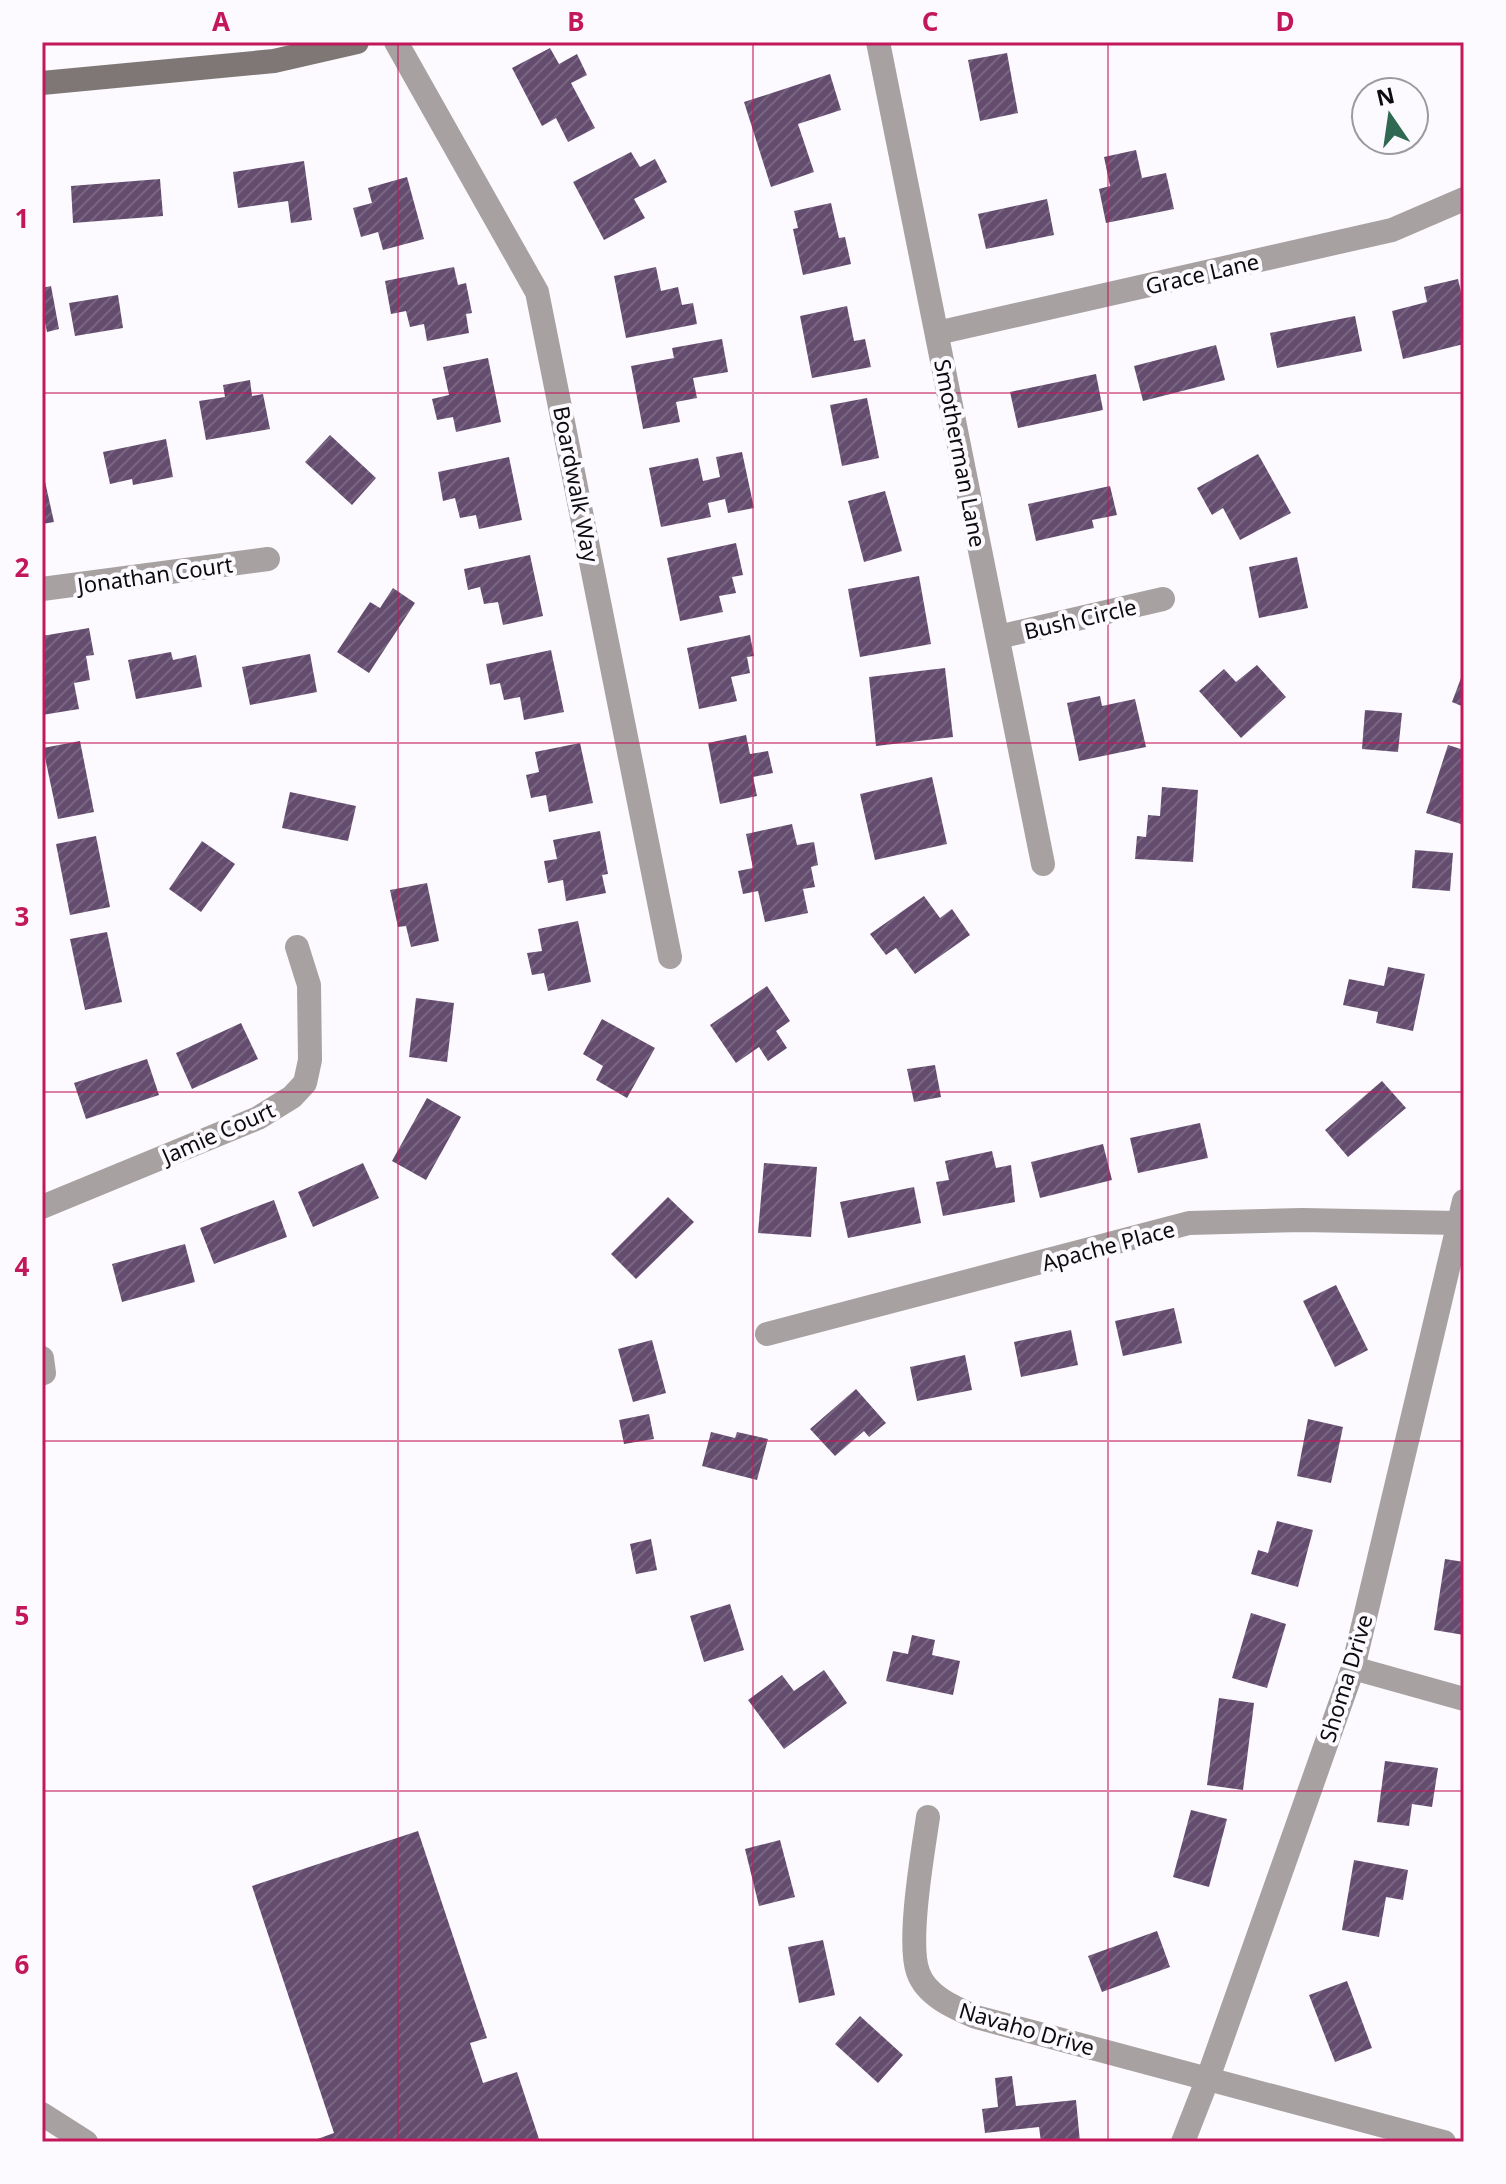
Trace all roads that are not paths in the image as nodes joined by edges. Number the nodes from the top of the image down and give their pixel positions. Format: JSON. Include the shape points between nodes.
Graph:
{"nodes":[{"id":1,"x":357,"y":42,"type":"edge"},
{"id":2,"x":396,"y":42,"type":"edge"},
{"id":3,"x":878,"y":42,"type":"edge"},
{"id":4,"x":42,"y":83,"type":"edge"},
{"id":5,"x":1464,"y":199,"type":"edge"},
{"id":6,"x":937,"y":333,"type":"junction"},
{"id":7,"x":268,"y":559,"type":"dead end"},
{"id":8,"x":42,"y":589,"type":"edge"},
{"id":9,"x":1163,"y":599,"type":"dead end"},
{"id":10,"x":998,"y":637,"type":"junction"},
{"id":11,"x":1043,"y":864,"type":"dead end"},
{"id":12,"x":297,"y":947,"type":"dead end"},
{"id":13,"x":670,"y":957,"type":"dead end"},
{"id":14,"x":42,"y":1207,"type":"edge"},
{"id":15,"x":1461,"y":1212,"type":"edge"},
{"id":16,"x":767,"y":1334,"type":"dead end"},
{"id":17,"x":1353,"y":1668,"type":"junction"},
{"id":18,"x":1464,"y":1699,"type":"edge"},
{"id":19,"x":928,"y":1817,"type":"dead end"},
{"id":20,"x":1208,"y":2078,"type":"junction"},
{"id":21,"x":42,"y":2114,"type":"edge"},
{"id":22,"x":86,"y":2142,"type":"edge"},
{"id":23,"x":1183,"y":2142,"type":"edge"},
{"id":24,"x":1444,"y":2142,"type":"edge"}],
"edges":[{"from":1,"to":4,"type":"street","via":[[274,61]]},
{"from":2,"to":13,"type":"street","name":"Boardwalk Way","via":[[537,292]]},
{"from":3,"to":6,"type":"street","name":"Smotherman Lane"},
{"from":5,"to":6,"type":"street","name":"Grace Lane","via":[[1392,230]]},
{"from":6,"to":10,"type":"street","name":"Smotherman Lane"},
{"from":7,"to":8,"type":"street","name":"Jonathan Court"},
{"from":9,"to":10,"type":"street","name":"Bush Circle"},
{"from":10,"to":11,"type":"street","name":"Smotherman Lane"},
{"from":12,"to":14,"type":"street","name":"Jamie Court","via":[[309,985],[310,1060],[305,1083],[292,1097],[258,1118]]},
{"from":15,"to":16,"type":"street","name":"Apache Place","via":[[1189,1223]]},
{"from":15,"to":17,"type":"street","name":"Shoma Drive"},
{"from":17,"to":18,"type":"street"},
{"from":17,"to":20,"type":"street","name":"Shoma Drive"},
{"from":19,"to":20,"type":"street","name":"Navaho Drive","via":[[915,1946],[917,1972],[924,1983],[949,2005],[976,2017]]},
{"from":20,"to":23,"type":"street","name":"Shoma Drive"},
{"from":20,"to":24,"type":"street","name":"Navaho Drive"},
{"from":21,"to":22,"type":"street"}]}
